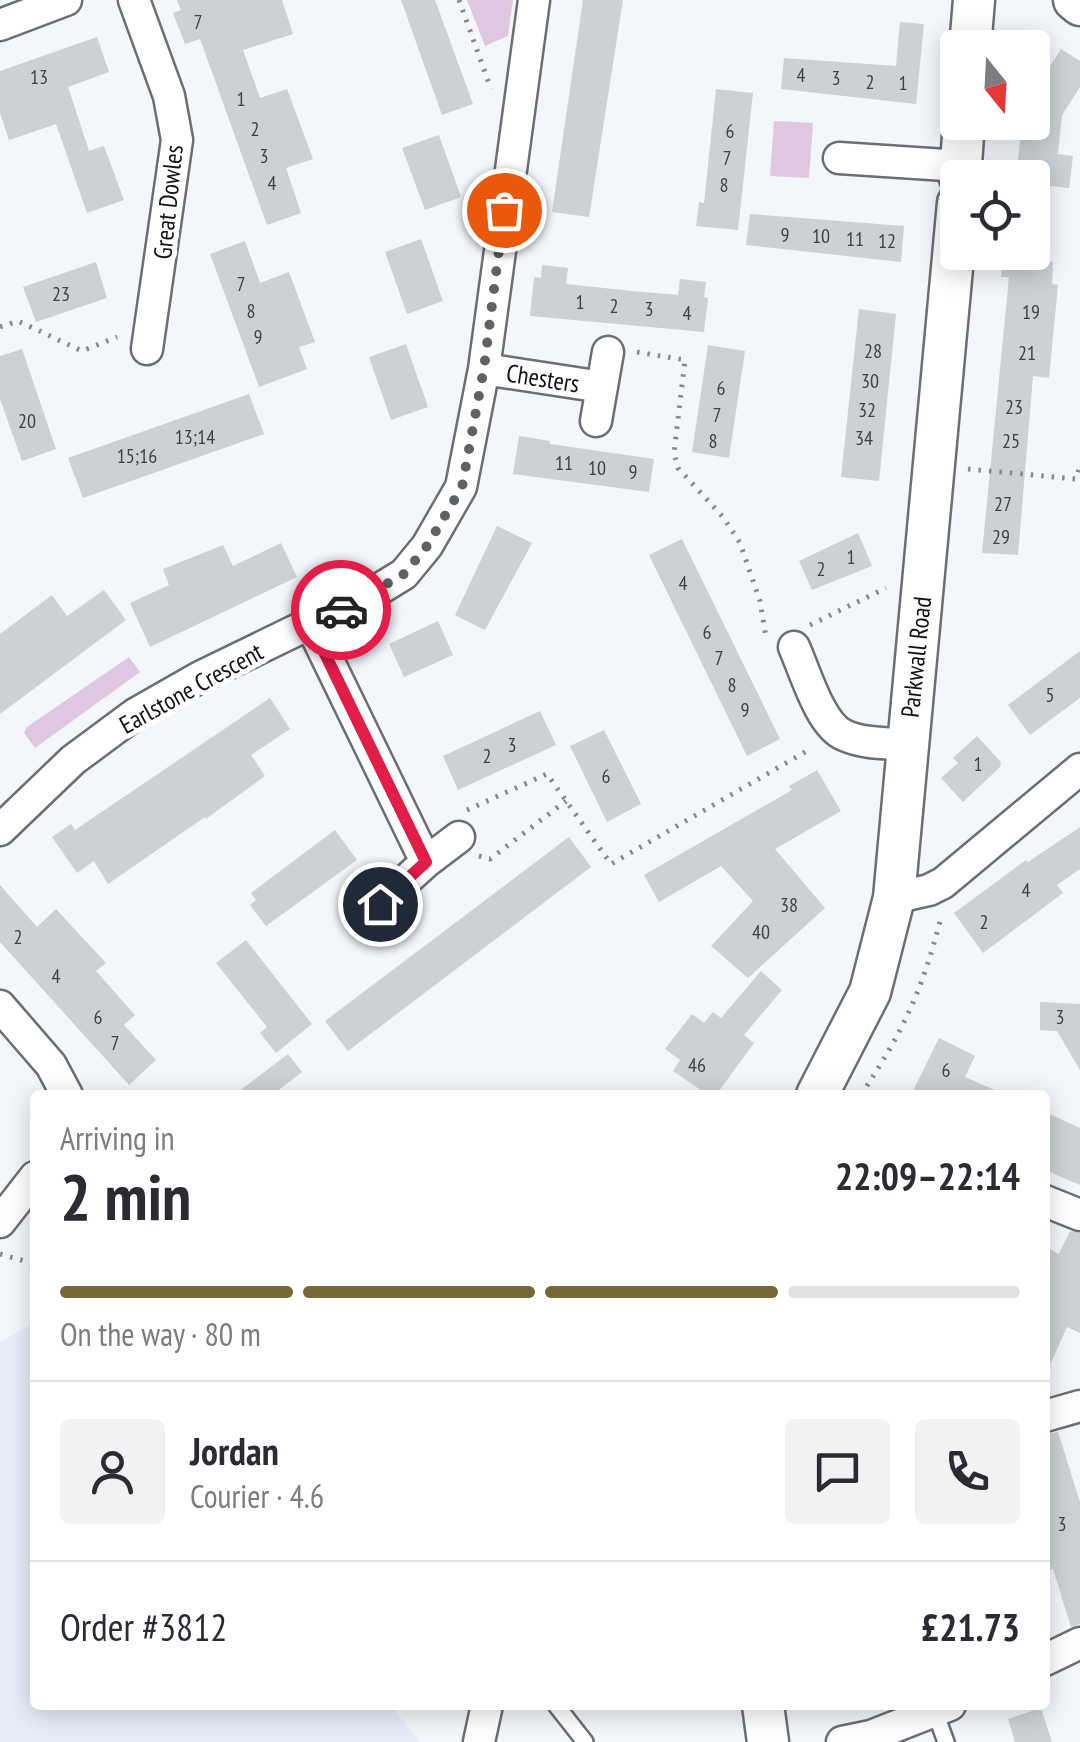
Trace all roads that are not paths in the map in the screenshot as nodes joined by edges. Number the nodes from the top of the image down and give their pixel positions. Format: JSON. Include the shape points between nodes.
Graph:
{"nodes":[{"id":1,"x":66,"y":0,"type":"edge"},
{"id":2,"x":134,"y":0,"type":"edge"},
{"id":3,"x":534,"y":0,"type":"edge"},
{"id":4,"x":974,"y":0,"type":"edge"},
{"id":5,"x":1074,"y":0,"type":"edge"},
{"id":6,"x":1080,"y":5,"type":"edge"},
{"id":7,"x":0,"y":25,"type":"edge"},
{"id":8,"x":972,"y":30,"type":"edge"},
{"id":9,"x":839,"y":158,"type":"dead end"},
{"id":10,"x":940,"y":178,"type":"edge"},
{"id":11,"x":952,"y":270,"type":"edge"},
{"id":12,"x":150,"y":336,"type":"road end"},
{"id":13,"x":608,"y":352,"type":"road end"},
{"id":14,"x":484,"y":368,"type":"junction"},
{"id":15,"x":602,"y":386,"type":"junction"},
{"id":16,"x":596,"y":421,"type":"dead end"},
{"id":17,"x":311,"y":625,"type":"junction"},
{"id":18,"x":800,"y":647,"type":"road end"},
{"id":19,"x":908,"y":746,"type":"junction"},
{"id":20,"x":1080,"y":769,"type":"edge"},
{"id":21,"x":0,"y":830,"type":"edge"},
{"id":22,"x":894,"y":898,"type":"junction"},
{"id":23,"x":380,"y":904,"type":"dead end"},
{"id":24,"x":0,"y":1006,"type":"edge"},
{"id":25,"x":64,"y":1090,"type":"edge"},
{"id":26,"x":820,"y":1090,"type":"edge"},
{"id":27,"x":30,"y":1183,"type":"edge"},
{"id":28,"x":1050,"y":1202,"type":"edge"},
{"id":29,"x":1080,"y":1216,"type":"edge"},
{"id":30,"x":0,"y":1222,"type":"edge"},
{"id":31,"x":1080,"y":1406,"type":"edge"},
{"id":32,"x":1050,"y":1415,"type":"edge"},
{"id":33,"x":1080,"y":1644,"type":"edge"},
{"id":34,"x":1050,"y":1658,"type":"edge"},
{"id":35,"x":486,"y":1710,"type":"edge"},
{"id":36,"x":560,"y":1710,"type":"edge"},
{"id":37,"x":764,"y":1710,"type":"edge"},
{"id":38,"x":940,"y":1710,"type":"edge"},
{"id":39,"x":943,"y":1710,"type":"edge"},
{"id":40,"x":479,"y":1742,"type":"edge"},
{"id":41,"x":585,"y":1742,"type":"edge"},
{"id":42,"x":768,"y":1742,"type":"edge"},
{"id":43,"x":842,"y":1742,"type":"edge"},
{"id":44,"x":946,"y":1742,"type":"edge"}],
"edges":[{"from":1,"to":7,"type":"street"},
{"from":2,"to":12,"type":"street","name":"Great Dowles","via":[[169,96],[177,140]]},
{"from":3,"to":14,"type":"street","name":"Earlstone Crescent"},
{"from":4,"to":8,"type":"street"},
{"from":5,"to":6,"type":"street"},
{"from":9,"to":10,"type":"street"},
{"from":11,"to":19,"type":"street","name":"Parkwall Road"},
{"from":13,"to":15,"type":"street","name":"Chesters"},
{"from":14,"to":15,"type":"street","name":"Chesters"},
{"from":14,"to":17,"type":"street","name":"Earlstone Crescent","via":[[462,487],[427,546],[404,574]]},
{"from":15,"to":16,"type":"street","name":"Chesters"},
{"from":17,"to":21,"type":"street","name":"Earlstone Crescent","via":[[135,714],[73,760]]},
{"from":17,"to":23,"type":"street","via":[[443,849]]},
{"from":18,"to":19,"type":"street","via":[[834,730]]},
{"from":19,"to":22,"type":"street","name":"Parkwall Road"},
{"from":20,"to":22,"type":"street","via":[[942,883]]},
{"from":22,"to":26,"type":"street","name":"Parkwall Road","via":[[870,992]]},
{"from":24,"to":25,"type":"street","via":[[52,1065]]},
{"from":27,"to":30,"type":"street"},
{"from":28,"to":29,"type":"street"},
{"from":31,"to":32,"type":"street"},
{"from":33,"to":34,"type":"street"},
{"from":35,"to":40,"type":"street"},
{"from":36,"to":41,"type":"lane"},
{"from":37,"to":42,"type":"street"},
{"from":38,"to":43,"type":"street"},
{"from":39,"to":44,"type":"lane"}]}
